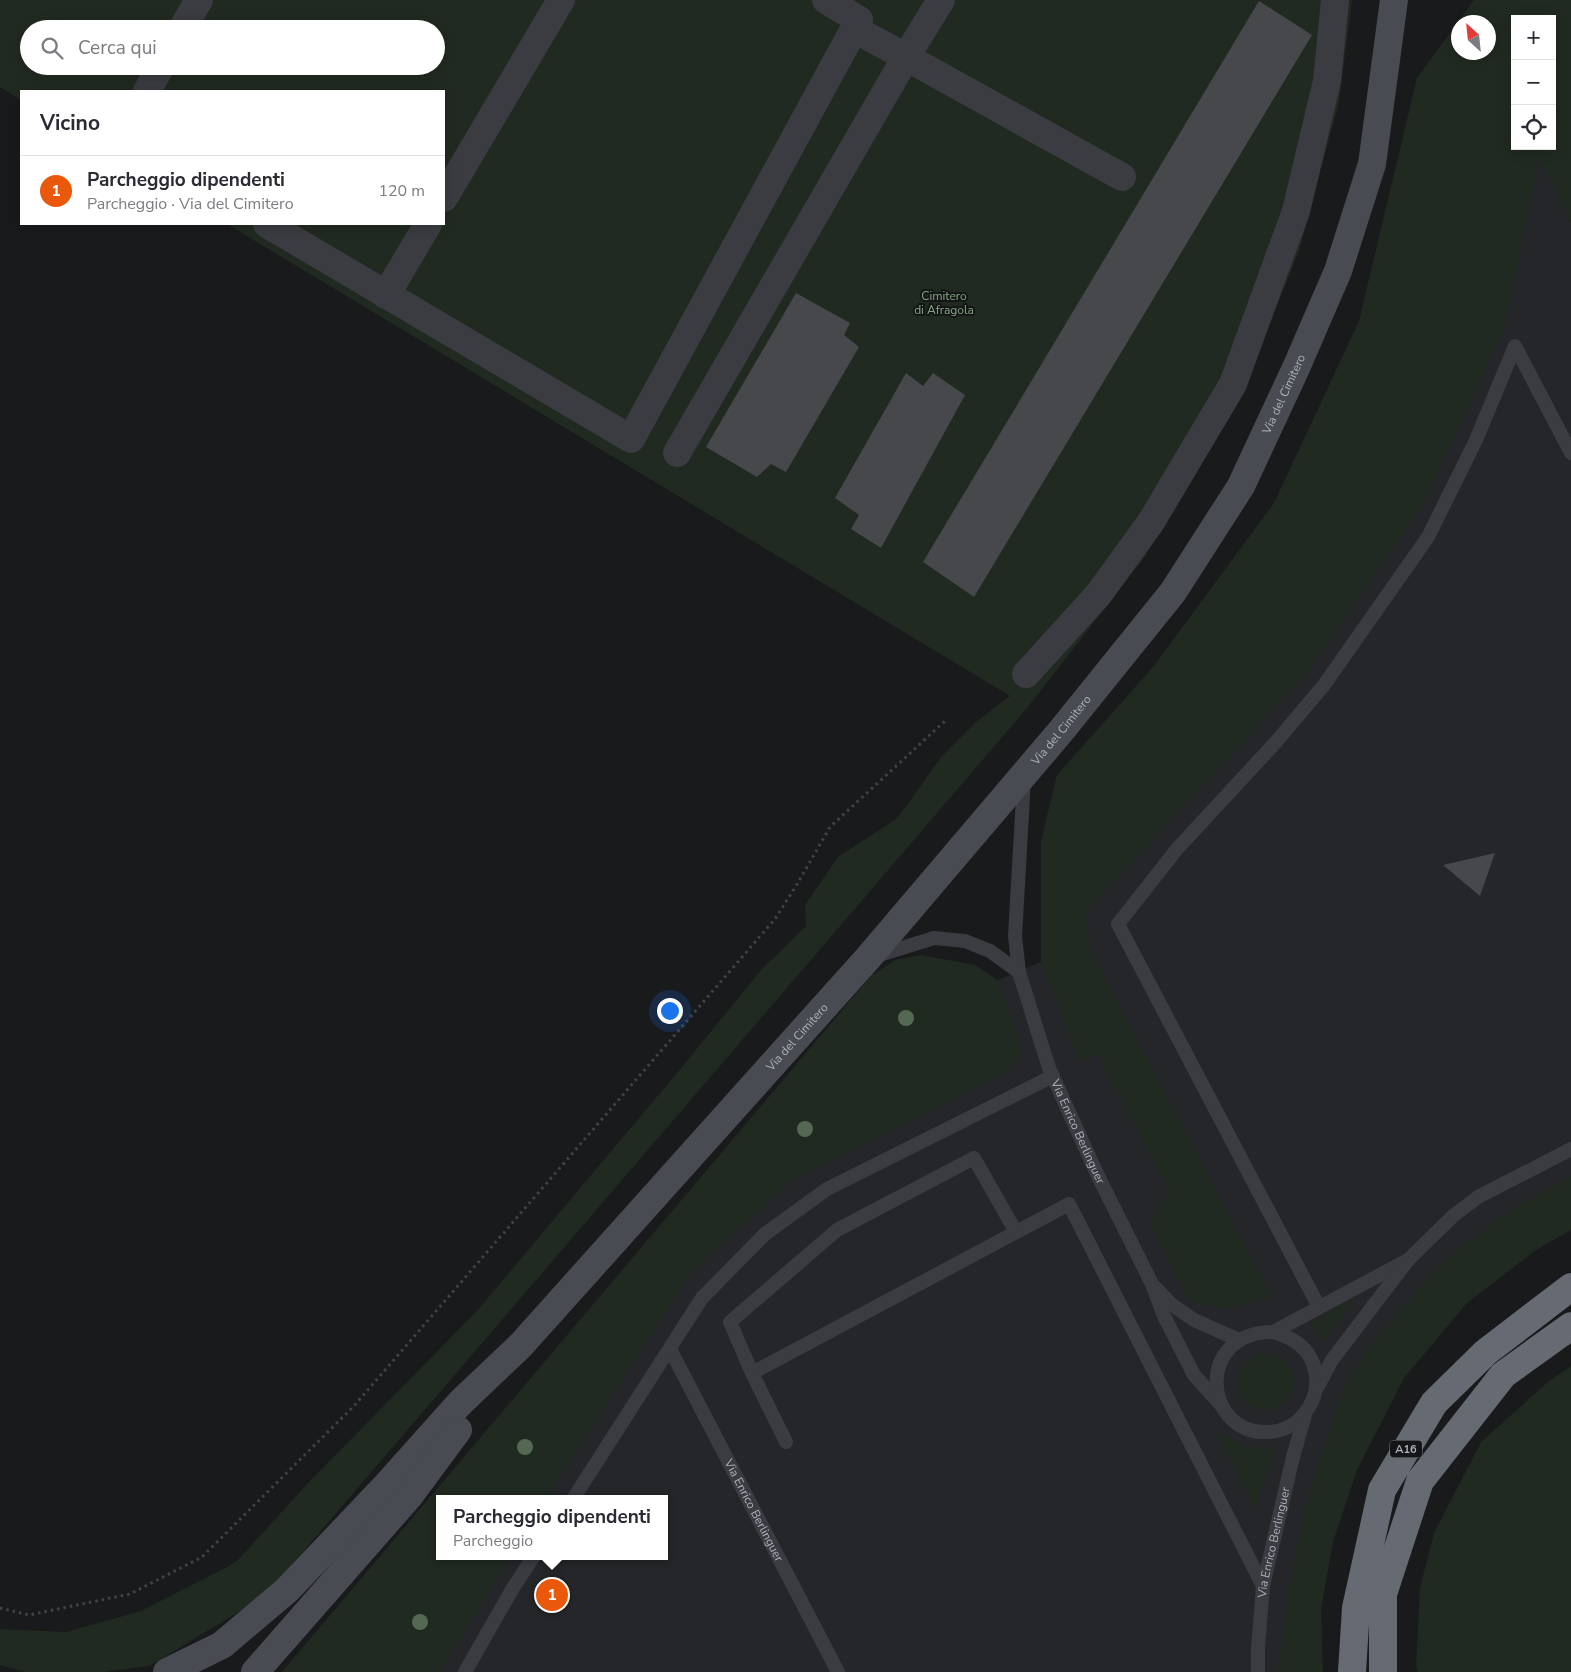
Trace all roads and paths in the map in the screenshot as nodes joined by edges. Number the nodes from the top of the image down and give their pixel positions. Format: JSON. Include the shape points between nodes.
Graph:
{"nodes":[{"id":1,"x":199,"y":0,"type":"edge"},
{"id":2,"x":561,"y":0,"type":"edge"},
{"id":3,"x":826,"y":0,"type":"edge"},
{"id":4,"x":941,"y":0,"type":"edge"},
{"id":5,"x":1335,"y":0,"type":"edge"},
{"id":6,"x":1394,"y":0,"type":"edge"},
{"id":7,"x":861,"y":16,"type":"edge"},
{"id":8,"x":187,"y":20,"type":"edge"},
{"id":9,"x":906,"y":57,"type":"junction"},
{"id":10,"x":156,"y":75,"type":"edge"},
{"id":11,"x":148,"y":90,"type":"edge"},
{"id":12,"x":1122,"y":177,"type":"dead end"},
{"id":13,"x":445,"y":196,"type":"edge"},
{"id":14,"x":269,"y":225,"type":"edge"},
{"id":15,"x":427,"y":225,"type":"edge"},
{"id":16,"x":386,"y":294,"type":"junction"},
{"id":17,"x":677,"y":453,"type":"dead end"},
{"id":18,"x":1571,"y":453,"type":"edge"},
{"id":19,"x":1026,"y":674,"type":"dead end"},
{"id":20,"x":946,"y":720,"type":"dead end"},
{"id":21,"x":1024,"y":775,"type":"junction"},
{"id":22,"x":868,"y":958,"type":"junction"},
{"id":23,"x":1019,"y":972,"type":"junction"},
{"id":24,"x":1053,"y":1076,"type":"junction"},
{"id":25,"x":1571,"y":1150,"type":"edge"},
{"id":26,"x":1016,"y":1232,"type":"junction"},
{"id":27,"x":1408,"y":1260,"type":"junction"},
{"id":28,"x":1152,"y":1284,"type":"junction"},
{"id":29,"x":1571,"y":1287,"type":"edge"},
{"id":30,"x":1319,"y":1307,"type":"junction"},
{"id":31,"x":1571,"y":1326,"type":"edge"},
{"id":32,"x":1273,"y":1332,"type":"junction"},
{"id":33,"x":1239,"y":1340,"type":"junction"},
{"id":34,"x":521,"y":1345,"type":"junction"},
{"id":35,"x":670,"y":1349,"type":"junction"},
{"id":36,"x":752,"y":1373,"type":"junction"},
{"id":37,"x":1316,"y":1388,"type":"junction"},
{"id":38,"x":1222,"y":1405,"type":"junction"},
{"id":39,"x":1305,"y":1415,"type":"junction"},
{"id":40,"x":786,"y":1442,"type":"dead end"},
{"id":41,"x":576,"y":1495,"type":"edge"},
{"id":42,"x":531,"y":1560,"type":"edge"},
{"id":43,"x":1263,"y":1586,"type":"junction"},
{"id":44,"x":0,"y":1608,"type":"edge"},
{"id":45,"x":167,"y":1672,"type":"edge"},
{"id":46,"x":255,"y":1672,"type":"edge"},
{"id":47,"x":465,"y":1672,"type":"edge"},
{"id":48,"x":838,"y":1672,"type":"edge"},
{"id":49,"x":1258,"y":1672,"type":"edge"},
{"id":50,"x":1352,"y":1672,"type":"edge"},
{"id":51,"x":1383,"y":1672,"type":"edge"}],
"edges":[{"from":1,"to":8,"type":"street"},
{"from":2,"to":13,"type":"street"},
{"from":3,"to":7,"type":"street"},
{"from":4,"to":9,"type":"street"},
{"from":5,"to":19,"type":"street","via":[[1327,81],[1296,211],[1233,384],[1151,522],[1098,595]]},
{"from":6,"to":21,"type":"main road","name":"Via del Cimitero","via":[[1372,164],[1338,271],[1244,478],[1173,592]]},
{"from":7,"to":9,"type":"street"},
{"from":7,"to":16,"type":"street","via":[[631,439]]},
{"from":9,"to":12,"type":"street"},
{"from":9,"to":17,"type":"street"},
{"from":10,"to":11,"type":"street"},
{"from":14,"to":16,"type":"street"},
{"from":15,"to":16,"type":"street"},
{"from":18,"to":30,"type":"lane","via":[[1515,346],[1476,440],[1428,537],[1324,685],[1177,849],[1118,924]]},
{"from":20,"to":44,"type":"path","via":[[830,826],[775,919],[354,1406],[202,1557],[130,1594],[28,1615]]},
{"from":21,"to":22,"type":"main road","name":"Via del Cimitero"},
{"from":21,"to":23,"type":"lane","name":"Via Enrico Berlinguer","via":[[1015,936]]},
{"from":22,"to":23,"type":"lane","via":[[934,938],[966,941],[990,951]]},
{"from":22,"to":34,"type":"main road","name":"Via del Cimitero"},
{"from":23,"to":24,"type":"lane","name":"Via Enrico Berlinguer"},
{"from":24,"to":28,"type":"lane","name":"Via Enrico Berlinguer"},
{"from":24,"to":35,"type":"lane","via":[[827,1189],[765,1234],[702,1298]]},
{"from":25,"to":27,"type":"lane","via":[[1478,1197],[1453,1216]]},
{"from":26,"to":36,"type":"lane"},
{"from":26,"to":36,"type":"lane","via":[[974,1158],[837,1230],[730,1322]]},
{"from":26,"to":43,"type":"lane","via":[[1069,1204]]},
{"from":27,"to":30,"type":"lane"},
{"from":27,"to":37,"type":"lane","via":[[1332,1360]]},
{"from":28,"to":33,"type":"lane","via":[[1194,1320]]},
{"from":28,"to":38,"type":"lane","via":[[1164,1316],[1194,1375]]},
{"from":29,"to":50,"type":"highway","number":"A16","via":[[1486,1352],[1434,1403],[1382,1490],[1356,1608]]},
{"from":30,"to":32,"type":"lane"},
{"from":31,"to":51,"type":"highway","number":"A16","via":[[1502,1375],[1420,1481],[1383,1594]]},
{"from":32,"to":33,"type":"lane","via":[[1261,1332]]},
{"from":32,"to":37,"type":"lane","via":[[1288,1336],[1311,1358]]},
{"from":33,"to":38,"type":"lane","via":[[1228,1349],[1216,1376]]},
{"from":34,"to":45,"type":"main road","via":[[460,1403],[287,1590],[222,1645]]},
{"from":34,"to":46,"type":"main road","via":[[410,1495]]},
{"from":35,"to":41,"type":"lane"},
{"from":35,"to":48,"type":"lane","name":"Via Enrico Berlinguer"},
{"from":36,"to":40,"type":"lane"},
{"from":37,"to":39,"type":"lane","via":[[1313,1402]]},
{"from":38,"to":39,"type":"lane","via":[[1231,1418],[1245,1428],[1261,1432],[1277,1431]]},
{"from":39,"to":43,"type":"lane","name":"Via Enrico Berlinguer"},
{"from":42,"to":47,"type":"lane"},
{"from":43,"to":49,"type":"lane","name":"Via Enrico Berlinguer"}]}
